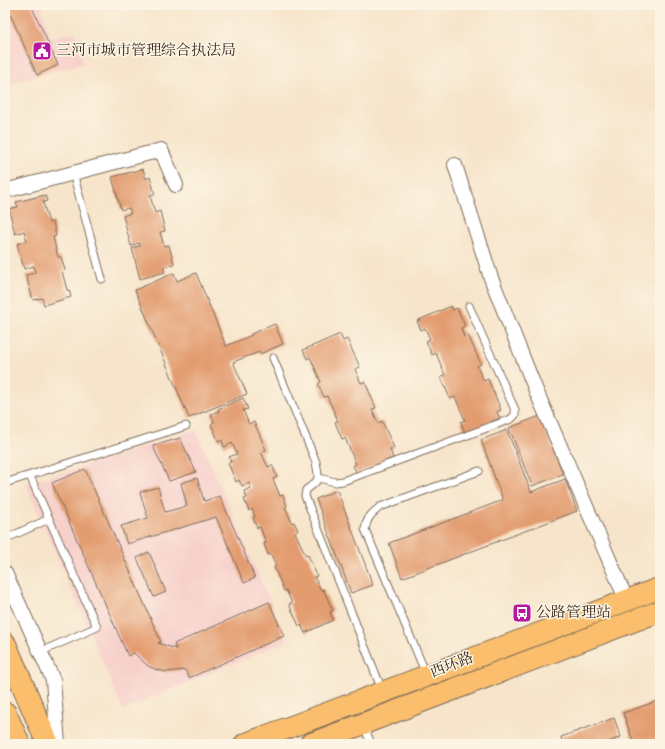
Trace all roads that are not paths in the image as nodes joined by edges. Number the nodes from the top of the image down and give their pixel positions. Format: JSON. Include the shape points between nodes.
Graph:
{"nodes":[{"id":1,"x":455,"y":165,"type":"dead end"},
{"id":2,"x":73,"y":173,"type":"junction"},
{"id":3,"x":176,"y":185,"type":"dead end"},
{"id":4,"x":5,"y":191,"type":"edge"},
{"id":5,"x":102,"y":280,"type":"dead end"},
{"id":6,"x":469,"y":306,"type":"dead end"},
{"id":7,"x":273,"y":358,"type":"dead end"},
{"id":8,"x":186,"y":426,"type":"dead end"},
{"id":9,"x":479,"y":471,"type":"dead end"},
{"id":10,"x":30,"y":476,"type":"junction"},
{"id":11,"x":319,"y":478,"type":"junction"},
{"id":12,"x":5,"y":483,"type":"edge"},
{"id":13,"x":49,"y":519,"type":"junction"},
{"id":14,"x":5,"y":539,"type":"edge"},
{"id":15,"x":5,"y":573,"type":"edge"},
{"id":16,"x":660,"y":588,"type":"edge"},
{"id":17,"x":627,"y":601,"type":"junction"},
{"id":18,"x":660,"y":611,"type":"edge"},
{"id":19,"x":5,"y":644,"type":"edge"},
{"id":20,"x":40,"y":652,"type":"junction"},
{"id":21,"x":427,"y":676,"type":"junction"},
{"id":22,"x":383,"y":692,"type":"junction"},
{"id":23,"x":5,"y":712,"type":"edge"},
{"id":24,"x":364,"y":724,"type":"junction"},
{"id":25,"x":318,"y":743,"type":"edge"},
{"id":26,"x":19,"y":744,"type":"edge"},
{"id":27,"x":48,"y":744,"type":"edge"},
{"id":28,"x":58,"y":744,"type":"edge"},
{"id":29,"x":245,"y":744,"type":"edge"},
{"id":30,"x":371,"y":744,"type":"edge"}],
"edges":[{"from":1,"to":17,"type":"street","via":[[491,278],[537,393]]},
{"from":2,"to":3,"type":"street","via":[[161,150]]},
{"from":2,"to":4,"type":"street"},
{"from":2,"to":5,"type":"lane"},
{"from":6,"to":11,"type":"lane","via":[[515,410],[511,420],[343,481]]},
{"from":7,"to":11,"type":"lane","via":[[316,462]]},
{"from":8,"to":10,"type":"lane"},
{"from":9,"to":21,"type":"lane","via":[[380,507],[367,521],[365,529]]},
{"from":10,"to":12,"type":"lane"},
{"from":10,"to":13,"type":"lane"},
{"from":11,"to":22,"type":"lane","via":[[317,483],[306,490],[305,496]]},
{"from":13,"to":14,"type":"lane"},
{"from":13,"to":20,"type":"lane","via":[[97,626]]},
{"from":15,"to":20,"type":"street"},
{"from":16,"to":17,"type":"main road","name":"西环路"},
{"from":17,"to":21,"type":"main road","name":"西环路"},
{"from":18,"to":24,"type":"main road","name":"西环路"},
{"from":19,"to":27,"type":"highway"},
{"from":20,"to":28,"type":"street","via":[[53,680]]},
{"from":21,"to":22,"type":"main road","name":"西环路"},
{"from":22,"to":29,"type":"main road","name":"西环路"},
{"from":23,"to":26,"type":"highway"},
{"from":24,"to":25,"type":"main road","name":"西环路"},
{"from":24,"to":30,"type":"lane"}]}
